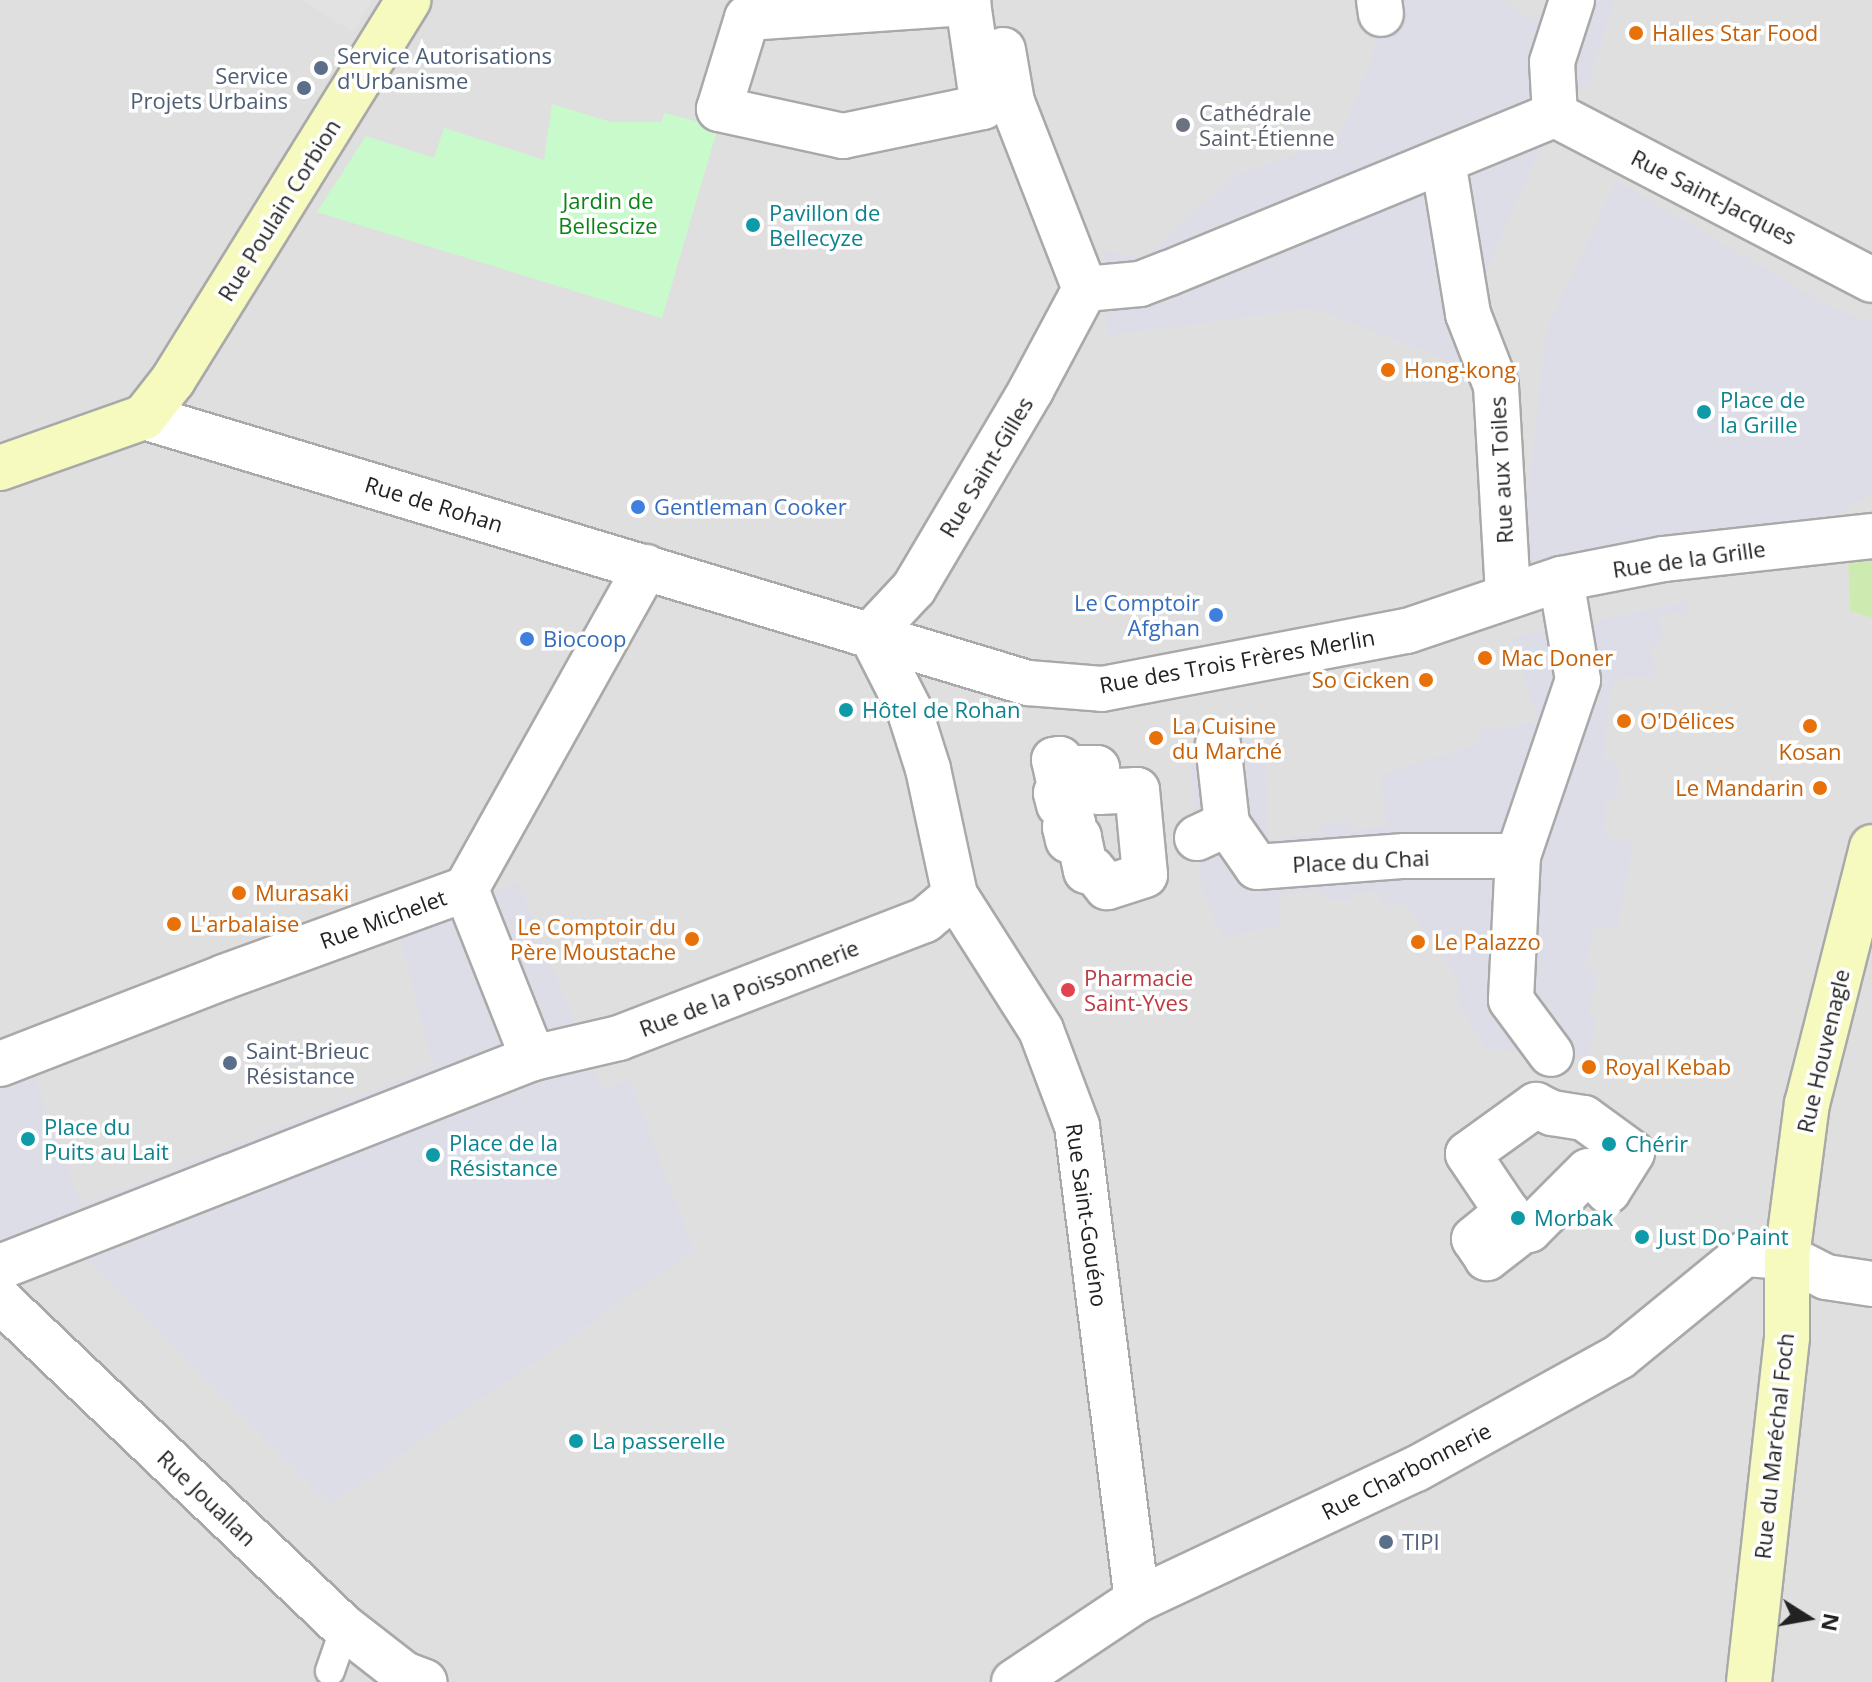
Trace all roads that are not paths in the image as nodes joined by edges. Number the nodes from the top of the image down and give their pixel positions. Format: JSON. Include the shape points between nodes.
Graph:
{"nodes":[{"id":1,"x":409,"y":0,"type":"edge"},
{"id":2,"x":995,"y":0,"type":"edge"},
{"id":3,"x":1572,"y":0,"type":"edge"},
{"id":4,"x":983,"y":107,"type":"joint"},
{"id":5,"x":1555,"y":115,"type":"junction"},
{"id":6,"x":1443,"y":161,"type":"junction"},
{"id":7,"x":1872,"y":280,"type":"edge"},
{"id":8,"x":1085,"y":289,"type":"junction"},
{"id":9,"x":144,"y":417,"type":"junction"},
{"id":10,"x":0,"y":468,"type":"edge"},
{"id":11,"x":1872,"y":536,"type":"edge"},
{"id":12,"x":646,"y":567,"type":"junction"},
{"id":13,"x":1561,"y":579,"type":"junction"},
{"id":14,"x":1508,"y":595,"type":"junction"},
{"id":15,"x":871,"y":634,"type":"junction"},
{"id":16,"x":1218,"y":744,"type":"dead end"},
{"id":17,"x":1872,"y":847,"type":"edge"},
{"id":18,"x":1518,"y":856,"type":"junction"},
{"id":19,"x":466,"y":889,"type":"junction"},
{"id":20,"x":955,"y":895,"type":"junction"},
{"id":21,"x":1551,"y":1054,"type":"dead end"},
{"id":22,"x":533,"y":1058,"type":"junction"},
{"id":23,"x":0,"y":1064,"type":"edge"},
{"id":24,"x":1766,"y":1255,"type":"junction"},
{"id":25,"x":0,"y":1267,"type":"edge"},
{"id":26,"x":1872,"y":1284,"type":"edge"},
{"id":27,"x":0,"y":1300,"type":"edge"},
{"id":28,"x":1137,"y":1600,"type":"junction"},
{"id":29,"x":345,"y":1628,"type":"junction"},
{"id":30,"x":330,"y":1671,"type":"dead end"},
{"id":31,"x":425,"y":1682,"type":"edge"},
{"id":32,"x":1014,"y":1682,"type":"edge"},
{"id":33,"x":1749,"y":1682,"type":"edge"}],
"edges":[{"from":1,"to":9,"type":"street","name":"Rue Poulain Corbion","via":[[173,380]]},
{"from":2,"to":8,"type":"street","via":[[1012,102]]},
{"from":3,"to":5,"type":"street","via":[[1552,62]]},
{"from":4,"to":4,"type":"street","via":[[843,136],[719,109],[747,18],[968,3]]},
{"from":5,"to":6,"type":"street"},
{"from":5,"to":7,"type":"street","name":"Rue Saint-Jacques"},
{"from":6,"to":8,"type":"street","via":[[1140,284]]},
{"from":6,"to":14,"type":"street","name":"Rue aux Toiles","via":[[1468,314],[1496,386]]},
{"from":8,"to":15,"type":"street","name":"Rue Saint-Gilles","via":[[914,588]]},
{"from":9,"to":10,"type":"street"},
{"from":9,"to":12,"type":"street","name":"Rue de Rohan"},
{"from":11,"to":13,"type":"street","name":"Rue de la Grille","via":[[1664,559]]},
{"from":12,"to":15,"type":"street","name":"Rue de Rohan"},
{"from":12,"to":19,"type":"street","name":"Rue Michelet"},
{"from":13,"to":14,"type":"street","name":"Rue de la Grille"},
{"from":13,"to":18,"type":"street","via":[[1578,680]]},
{"from":14,"to":15,"type":"street","name":"Rue des Trois Frères Merlin","via":[[1407,631],[1102,689],[1028,683]]},
{"from":15,"to":20,"type":"street","name":"Rue Saint-Gouéno","via":[[909,709],[928,769]]},
{"from":16,"to":18,"type":"street","name":"Place du Chai","via":[[1212,831],[1257,867],[1405,856]]},
{"from":17,"to":24,"type":"street","name":"Rue Houvenagle"},
{"from":18,"to":21,"type":"street","via":[[1511,1000]]},
{"from":19,"to":22,"type":"street"},
{"from":19,"to":23,"type":"street","name":"Rue Michelet"},
{"from":20,"to":22,"type":"street","name":"Rue de la Poissonnerie","via":[[925,920],[634,1032]]},
{"from":20,"to":28,"type":"street","name":"Rue Saint-Gouéno","via":[[1041,1030],[1077,1126]]},
{"from":22,"to":25,"type":"street"},
{"from":24,"to":26,"type":"street","via":[[1826,1277]]},
{"from":24,"to":28,"type":"street","name":"Rue Charbonnerie","via":[[1619,1357],[1416,1469]]},
{"from":24,"to":33,"type":"street","name":"Rue du Maréchal Foch","via":[[1787,1337]]},
{"from":27,"to":29,"type":"street","name":"Rue Jouallan"},
{"from":28,"to":32,"type":"street","name":"Rue Charbonnerie"},
{"from":29,"to":30,"type":"lane"},
{"from":29,"to":31,"type":"street","name":"Rue Jouallan","via":[[404,1674]]}]}
